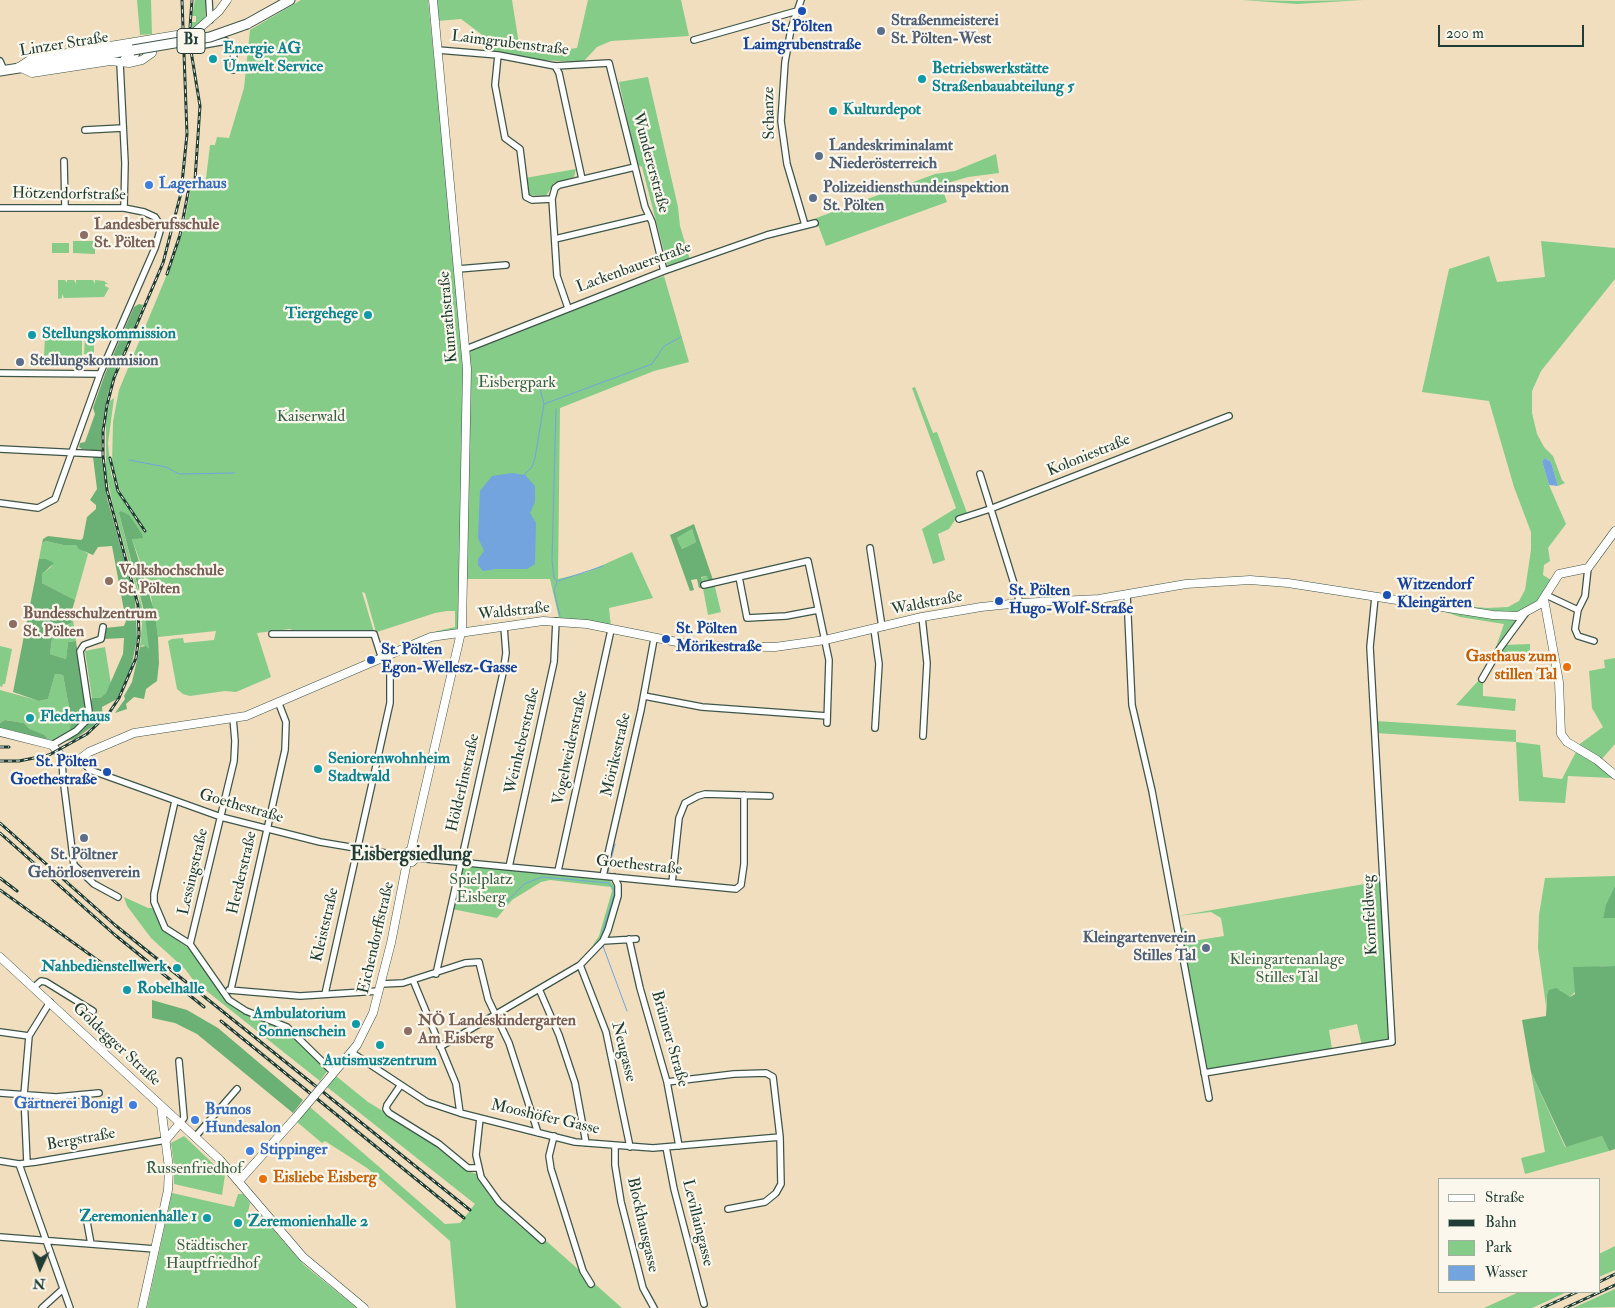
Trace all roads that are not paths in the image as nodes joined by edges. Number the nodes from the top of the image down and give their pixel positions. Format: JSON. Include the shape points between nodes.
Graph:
{"nodes":[{"id":1,"x":208,"y":0,"type":"edge"},
{"id":2,"x":227,"y":0,"type":"edge"},
{"id":3,"x":290,"y":0,"type":"edge"},
{"id":4,"x":433,"y":0,"type":"edge"},
{"id":5,"x":801,"y":0,"type":"edge"},
{"id":6,"x":797,"y":11,"type":"junction"},
{"id":7,"x":210,"y":20,"type":"junction"},
{"id":8,"x":195,"y":32,"type":"junction"},
{"id":9,"x":155,"y":39,"type":"junction"},
{"id":10,"x":694,"y":40,"type":"dead end"},
{"id":11,"x":136,"y":46,"type":"junction"},
{"id":12,"x":438,"y":50,"type":"junction"},
{"id":13,"x":498,"y":55,"type":"junction"},
{"id":14,"x":120,"y":63,"type":"junction"},
{"id":15,"x":609,"y":63,"type":"joint"},
{"id":16,"x":1,"y":66,"type":"edge"},
{"id":17,"x":555,"y":66,"type":"junction"},
{"id":18,"x":19,"y":67,"type":"junction"},
{"id":19,"x":233,"y":70,"type":"dead end"},
{"id":20,"x":123,"y":128,"type":"junction"},
{"id":21,"x":84,"y":130,"type":"dead end"},
{"id":22,"x":64,"y":161,"type":"dead end"},
{"id":23,"x":635,"y":168,"type":"junction"},
{"id":24,"x":582,"y":179,"type":"junction"},
{"id":25,"x":552,"y":199,"type":"junction"},
{"id":26,"x":0,"y":208,"type":"edge"},
{"id":27,"x":65,"y":208,"type":"junction"},
{"id":28,"x":124,"y":208,"type":"junction"},
{"id":29,"x":648,"y":217,"type":"junction"},
{"id":30,"x":815,"y":223,"type":"dead end"},
{"id":31,"x":805,"y":225,"type":"junction"},
{"id":32,"x":554,"y":239,"type":"junction"},
{"id":33,"x":506,"y":264,"type":"dead end"},
{"id":34,"x":458,"y":269,"type":"junction"},
{"id":35,"x":664,"y":271,"type":"junction"},
{"id":36,"x":568,"y":308,"type":"junction"},
{"id":37,"x":466,"y":349,"type":"junction"},
{"id":38,"x":0,"y":373,"type":"edge"},
{"id":39,"x":100,"y":374,"type":"junction"},
{"id":40,"x":1229,"y":416,"type":"dead end"},
{"id":41,"x":0,"y":449,"type":"edge"},
{"id":42,"x":73,"y":451,"type":"junction"},
{"id":43,"x":100,"y":454,"type":"dead end"},
{"id":44,"x":980,"y":474,"type":"dead end"},
{"id":45,"x":0,"y":503,"type":"edge"},
{"id":46,"x":990,"y":510,"type":"junction"},
{"id":47,"x":959,"y":519,"type":"dead end"},
{"id":48,"x":1615,"y":531,"type":"edge"},
{"id":49,"x":870,"y":548,"type":"dead end"},
{"id":50,"x":1588,"y":568,"type":"junction"},
{"id":51,"x":739,"y":577,"type":"junction"},
{"id":52,"x":704,"y":585,"type":"dead end"},
{"id":53,"x":1127,"y":594,"type":"junction"},
{"id":54,"x":1375,"y":597,"type":"junction"},
{"id":55,"x":1545,"y":597,"type":"junction"},
{"id":56,"x":1020,"y":603,"type":"junction"},
{"id":57,"x":818,"y":610,"type":"junction"},
{"id":58,"x":1578,"y":610,"type":"junction"},
{"id":59,"x":1525,"y":614,"type":"junction"},
{"id":60,"x":922,"y":617,"type":"junction"},
{"id":61,"x":556,"y":621,"type":"junction"},
{"id":62,"x":103,"y":627,"type":"dead end"},
{"id":63,"x":504,"y":627,"type":"junction"},
{"id":64,"x":878,"y":628,"type":"junction"},
{"id":65,"x":611,"y":630,"type":"junction"},
{"id":66,"x":461,"y":632,"type":"junction"},
{"id":67,"x":272,"y":634,"type":"dead end"},
{"id":68,"x":654,"y":639,"type":"junction"},
{"id":69,"x":826,"y":640,"type":"junction"},
{"id":70,"x":1594,"y":641,"type":"dead end"},
{"id":71,"x":383,"y":658,"type":"junction"},
{"id":72,"x":1482,"y":679,"type":"dead end"},
{"id":73,"x":644,"y":696,"type":"junction"},
{"id":74,"x":279,"y":704,"type":"junction"},
{"id":75,"x":827,"y":716,"type":"junction"},
{"id":76,"x":233,"y":718,"type":"junction"},
{"id":77,"x":827,"y":723,"type":"dead end"},
{"id":78,"x":875,"y":728,"type":"dead end"},
{"id":79,"x":0,"y":732,"type":"edge"},
{"id":80,"x":923,"y":736,"type":"dead end"},
{"id":81,"x":52,"y":746,"type":"junction"},
{"id":82,"x":62,"y":757,"type":"junction"},
{"id":83,"x":80,"y":759,"type":"junction"},
{"id":84,"x":1615,"y":775,"type":"edge"},
{"id":85,"x":744,"y":795,"type":"junction"},
{"id":86,"x":770,"y":796,"type":"dead end"},
{"id":87,"x":174,"y":802,"type":"junction"},
{"id":88,"x":221,"y":817,"type":"junction"},
{"id":89,"x":267,"y":830,"type":"junction"},
{"id":90,"x":357,"y":850,"type":"junction"},
{"id":91,"x":411,"y":850,"type":"junction"},
{"id":92,"x":416,"y":858,"type":"junction"},
{"id":93,"x":405,"y":859,"type":"junction"},
{"id":94,"x":461,"y":862,"type":"junction"},
{"id":95,"x":509,"y":867,"type":"junction"},
{"id":96,"x":558,"y":871,"type":"junction"},
{"id":97,"x":603,"y":876,"type":"junction"},
{"id":98,"x":614,"y":877,"type":"junction"},
{"id":99,"x":672,"y":883,"type":"junction"},
{"id":100,"x":118,"y":897,"type":"dead end"},
{"id":101,"x":629,"y":939,"type":"junction"},
{"id":102,"x":636,"y":939,"type":"dead end"},
{"id":103,"x":603,"y":941,"type":"junction"},
{"id":104,"x":190,"y":944,"type":"junction"},
{"id":105,"x":0,"y":957,"type":"edge"},
{"id":106,"x":580,"y":965,"type":"junction"},
{"id":107,"x":436,"y":974,"type":"junction"},
{"id":108,"x":413,"y":980,"type":"junction"},
{"id":109,"x":34,"y":987,"type":"junction"},
{"id":110,"x":380,"y":988,"type":"junction"},
{"id":111,"x":539,"y":990,"type":"junction"},
{"id":112,"x":228,"y":991,"type":"junction"},
{"id":113,"x":324,"y":994,"type":"junction"},
{"id":114,"x":50,"y":1002,"type":"junction"},
{"id":115,"x":92,"y":1011,"type":"dead end"},
{"id":116,"x":496,"y":1014,"type":"junction"},
{"id":117,"x":0,"y":1032,"type":"edge"},
{"id":118,"x":29,"y":1036,"type":"junction"},
{"id":119,"x":440,"y":1047,"type":"junction"},
{"id":120,"x":351,"y":1052,"type":"junction"},
{"id":121,"x":179,"y":1062,"type":"dead end"},
{"id":122,"x":332,"y":1074,"type":"junction"},
{"id":123,"x":1204,"y":1074,"type":"junction"},
{"id":124,"x":667,"y":1082,"type":"junction"},
{"id":125,"x":400,"y":1086,"type":"junction"},
{"id":126,"x":237,"y":1089,"type":"dead end"},
{"id":127,"x":0,"y":1093,"type":"edge"},
{"id":128,"x":99,"y":1093,"type":"dead end"},
{"id":129,"x":24,"y":1095,"type":"junction"},
{"id":130,"x":1209,"y":1098,"type":"dead end"},
{"id":131,"x":161,"y":1106,"type":"junction"},
{"id":132,"x":460,"y":1113,"type":"junction"},
{"id":133,"x":480,"y":1118,"type":"junction"},
{"id":134,"x":177,"y":1121,"type":"junction"},
{"id":135,"x":164,"y":1131,"type":"junction"},
{"id":136,"x":538,"y":1133,"type":"junction"},
{"id":137,"x":554,"y":1136,"type":"junction"},
{"id":138,"x":195,"y":1137,"type":"junction"},
{"id":139,"x":780,"y":1137,"type":"junction"},
{"id":140,"x":166,"y":1140,"type":"junction"},
{"id":141,"x":586,"y":1144,"type":"junction"},
{"id":142,"x":615,"y":1146,"type":"junction"},
{"id":143,"x":679,"y":1146,"type":"junction"},
{"id":144,"x":630,"y":1147,"type":"junction"},
{"id":145,"x":666,"y":1147,"type":"junction"},
{"id":146,"x":0,"y":1161,"type":"edge"},
{"id":147,"x":27,"y":1163,"type":"junction"},
{"id":148,"x":19,"y":1164,"type":"junction"},
{"id":149,"x":478,"y":1168,"type":"junction"},
{"id":150,"x":239,"y":1181,"type":"junction"},
{"id":151,"x":728,"y":1209,"type":"dead end"},
{"id":152,"x":85,"y":1210,"type":"dead end"},
{"id":153,"x":0,"y":1237,"type":"edge"},
{"id":154,"x":542,"y":1240,"type":"dead end"},
{"id":155,"x":46,"y":1241,"type":"junction"},
{"id":156,"x":91,"y":1244,"type":"junction"},
{"id":157,"x":155,"y":1249,"type":"junction"},
{"id":158,"x":591,"y":1284,"type":"dead end"},
{"id":159,"x":63,"y":1289,"type":"junction"},
{"id":160,"x":704,"y":1304,"type":"dead end"},
{"id":161,"x":42,"y":1308,"type":"edge"},
{"id":162,"x":70,"y":1308,"type":"edge"},
{"id":163,"x":142,"y":1308,"type":"edge"},
{"id":164,"x":364,"y":1308,"type":"edge"},
{"id":165,"x":654,"y":1308,"type":"edge"}],
"edges":[{"from":1,"to":7,"type":"street"},
{"from":2,"to":7,"type":"street"},
{"from":3,"to":11,"type":"main road","number":"B1","bridge":true,"via":[[247,24],[210,37]]},
{"from":4,"to":12,"type":"street","name":"Kunrathstraße"},
{"from":5,"to":6,"type":"street","name":"Schanze"},
{"from":6,"to":10,"type":"street"},
{"from":6,"to":31,"type":"street","name":"Schanze","via":[[785,62],[781,121],[787,164]]},
{"from":7,"to":8,"type":"street"},
{"from":8,"to":9,"type":"street"},
{"from":8,"to":19,"type":"street","via":[[198,46],[226,40],[234,50]]},
{"from":9,"to":11,"type":"street"},
{"from":9,"to":14,"type":"street","via":[[152,53],[142,60]]},
{"from":11,"to":14,"type":"street","via":[[136,55],[124,58]]},
{"from":11,"to":18,"type":"main road","name":"Linzer Straße","number":"B1"},
{"from":12,"to":13,"type":"street","name":"Laimgrubenstraße"},
{"from":12,"to":34,"type":"street","name":"Kunrathstraße"},
{"from":13,"to":17,"type":"street","name":"Laimgrubenstraße"},
{"from":13,"to":25,"type":"street","via":[[495,85],[506,138],[520,149],[526,198]]},
{"from":14,"to":18,"type":"street","via":[[110,61],[32,73]]},
{"from":14,"to":20,"type":"street"},
{"from":15,"to":17,"type":"street","name":"Laimgrubenstraße"},
{"from":15,"to":23,"type":"street","name":"Wundererstraße"},
{"from":16,"to":18,"type":"main road","name":"Linzer Straße","number":"B1"},
{"from":17,"to":24,"type":"street"},
{"from":20,"to":21,"type":"street"},
{"from":20,"to":28,"type":"street"},
{"from":22,"to":27,"type":"street"},
{"from":23,"to":24,"type":"street"},
{"from":23,"to":29,"type":"street","name":"Wundererstraße"},
{"from":24,"to":25,"type":"street","via":[[555,188]]},
{"from":25,"to":32,"type":"street"},
{"from":26,"to":27,"type":"street","name":"Hötzendorfstraße"},
{"from":27,"to":28,"type":"street","name":"Hötzendorfstraße"},
{"from":28,"to":39,"type":"street","name":"Hötzendorfstraße","via":[[155,218],[160,232]]},
{"from":29,"to":32,"type":"street"},
{"from":29,"to":35,"type":"street","name":"Wundererstraße"},
{"from":30,"to":31,"type":"street","name":"Lackenbauerstraße"},
{"from":31,"to":35,"type":"street","name":"Lackenbauerstraße"},
{"from":32,"to":36,"type":"street","via":[[557,276]]},
{"from":33,"to":34,"type":"street"},
{"from":34,"to":37,"type":"street","name":"Kunrathstraße"},
{"from":35,"to":36,"type":"street","name":"Lackenbauerstraße"},
{"from":36,"to":37,"type":"street","name":"Lackenbauerstraße"},
{"from":37,"to":66,"type":"street","name":"Kunrathstraße"},
{"from":38,"to":39,"type":"street"},
{"from":39,"to":42,"type":"street","name":"Hötzendorfstraße"},
{"from":40,"to":46,"type":"street","name":"Koloniestraße"},
{"from":41,"to":42,"type":"street"},
{"from":42,"to":43,"type":"street"},
{"from":42,"to":45,"type":"street","name":"Hötzendorfstraße","via":[[52,502],[38,508]]},
{"from":44,"to":46,"type":"street"},
{"from":46,"to":47,"type":"street","name":"Koloniestraße"},
{"from":46,"to":56,"type":"street"},
{"from":48,"to":50,"type":"street"},
{"from":49,"to":64,"type":"street"},
{"from":50,"to":55,"type":"street","via":[[1559,574]]},
{"from":50,"to":58,"type":"street","via":[[1585,596]]},
{"from":51,"to":52,"type":"street"},
{"from":51,"to":57,"type":"street","via":[[747,618]]},
{"from":51,"to":57,"type":"street","via":[[806,560]]},
{"from":53,"to":54,"type":"street","name":"Waldstraße","via":[[1186,584],[1250,580]]},
{"from":53,"to":56,"type":"street","name":"Waldstraße","via":[[1099,599]]},
{"from":53,"to":123,"type":"street","via":[[1132,705],[1154,800]]},
{"from":54,"to":59,"type":"street","name":"Waldstraße","via":[[1493,616]]},
{"from":54,"to":123,"type":"street","name":"Kornfeldweg","via":[[1370,647],[1392,1042]]},
{"from":55,"to":58,"type":"street"},
{"from":55,"to":59,"type":"street"},
{"from":55,"to":84,"type":"street","via":[[1559,682],[1561,734],[1567,742]]},
{"from":56,"to":60,"type":"street","name":"Waldstraße"},
{"from":57,"to":69,"type":"street"},
{"from":58,"to":70,"type":"street","via":[[1576,634]]},
{"from":59,"to":72,"type":"street"},
{"from":60,"to":64,"type":"street","name":"Waldstraße"},
{"from":60,"to":80,"type":"street","via":[[927,663]]},
{"from":61,"to":63,"type":"street","name":"Waldstraße"},
{"from":61,"to":65,"type":"street","name":"Waldstraße"},
{"from":61,"to":95,"type":"street","name":"Weinheberstraße","via":[[554,662]]},
{"from":62,"to":81,"type":"street","via":[[101,638],[84,645],[80,651],[89,711],[87,720]]},
{"from":63,"to":66,"type":"street","name":"Waldstraße"},
{"from":63,"to":94,"type":"street","name":"Hölderlinstraße","via":[[506,653],[503,673]]},
{"from":64,"to":69,"type":"street","name":"Waldstraße"},
{"from":64,"to":78,"type":"street"},
{"from":65,"to":68,"type":"street","name":"Waldstraße"},
{"from":65,"to":96,"type":"street","name":"Vogelweiderstraße"},
{"from":66,"to":71,"type":"street","name":"Waldstraße","via":[[431,637]]},
{"from":66,"to":91,"type":"street"},
{"from":67,"to":71,"type":"street","name":"Kleiststraße","via":[[374,634]]},
{"from":68,"to":69,"type":"street","name":"Waldstraße","via":[[724,648],[775,647]]},
{"from":68,"to":73,"type":"street","name":"Mörikestraße"},
{"from":69,"to":75,"type":"street","via":[[829,670]]},
{"from":71,"to":74,"type":"street","name":"Waldstraße"},
{"from":71,"to":90,"type":"street","name":"Kleiststraße","via":[[390,674],[390,702]]},
{"from":73,"to":75,"type":"street","via":[[702,707]]},
{"from":73,"to":97,"type":"street","name":"Mörikestraße"},
{"from":74,"to":76,"type":"street","name":"Waldstraße"},
{"from":74,"to":89,"type":"street","name":"Herderstraße","via":[[286,722],[285,750]]},
{"from":75,"to":77,"type":"street"},
{"from":76,"to":83,"type":"street","name":"Waldstraße","via":[[134,733]]},
{"from":76,"to":88,"type":"street","name":"Lessingstraße","via":[[234,761]]},
{"from":79,"to":81,"type":"street"},
{"from":81,"to":82,"type":"street"},
{"from":82,"to":83,"type":"street"},
{"from":82,"to":100,"type":"street","via":[[74,865],[94,884]]},
{"from":83,"to":87,"type":"street","name":"Goethestraße","via":[[90,770]]},
{"from":85,"to":86,"type":"street"},
{"from":85,"to":99,"type":"street","via":[[705,794],[685,803],[679,818]]},
{"from":85,"to":99,"type":"street","name":"Goethestraße","via":[[744,856],[739,888]]},
{"from":87,"to":88,"type":"street","name":"Goethestraße"},
{"from":87,"to":104,"type":"street","via":[[154,902],[165,928]]},
{"from":88,"to":89,"type":"street","name":"Goethestraße"},
{"from":88,"to":104,"type":"street","name":"Lessingstraße"},
{"from":89,"to":90,"type":"street","name":"Goethestraße"},
{"from":89,"to":112,"type":"street","name":"Herderstraße"},
{"from":90,"to":93,"type":"street","name":"Goethestraße"},
{"from":90,"to":113,"type":"street","name":"Kleiststraße"},
{"from":91,"to":92,"type":"street"},
{"from":91,"to":93,"type":"street","via":[[406,851]]},
{"from":92,"to":93,"type":"street","via":[[412,862]]},
{"from":92,"to":94,"type":"street","name":"Goethestraße"},
{"from":93,"to":110,"type":"street","name":"Eichendorffstraße","via":[[392,943]]},
{"from":94,"to":95,"type":"street","name":"Goethestraße"},
{"from":94,"to":107,"type":"street","name":"Hölderlinstraße"},
{"from":95,"to":96,"type":"street","name":"Goethestraße"},
{"from":96,"to":97,"type":"street","name":"Goethestraße"},
{"from":97,"to":98,"type":"street","name":"Goethestraße"},
{"from":98,"to":99,"type":"street","name":"Goethestraße"},
{"from":98,"to":103,"type":"street","via":[[618,896]]},
{"from":101,"to":102,"type":"street"},
{"from":101,"to":103,"type":"street"},
{"from":101,"to":124,"type":"street","name":"Brünner Straße"},
{"from":103,"to":106,"type":"street"},
{"from":104,"to":112,"type":"street","via":[[214,981]]},
{"from":105,"to":109,"type":"street","name":"Goldegger Straße"},
{"from":106,"to":111,"type":"street"},
{"from":106,"to":144,"type":"street","name":"Neugasse","via":[[606,1032]]},
{"from":107,"to":108,"type":"street"},
{"from":107,"to":116,"type":"street","via":[[465,963],[479,962],[486,993]]},
{"from":108,"to":110,"type":"street"},
{"from":108,"to":119,"type":"street"},
{"from":109,"to":114,"type":"street","name":"Goldegger Straße"},
{"from":109,"to":115,"type":"street","name":"Goldegger Straße","via":[[46,982]]},
{"from":110,"to":113,"type":"street"},
{"from":110,"to":120,"type":"street","name":"Eichendorffstraße","via":[[370,1021]]},
{"from":111,"to":116,"type":"street"},
{"from":111,"to":141,"type":"street","via":[[559,1034],[575,1083]]},
{"from":112,"to":113,"type":"street","via":[[289,996]]},
{"from":112,"to":122,"type":"street","via":[[232,1002],[296,1033]]},
{"from":114,"to":118,"type":"street"},
{"from":114,"to":131,"type":"street","name":"Goldegger Straße"},
{"from":116,"to":119,"type":"street"},
{"from":116,"to":136,"type":"street","via":[[509,1043]]},
{"from":117,"to":118,"type":"street"},
{"from":118,"to":129,"type":"street"},
{"from":119,"to":132,"type":"street","via":[[456,1084]]},
{"from":120,"to":122,"type":"street","name":"Eichendorffstraße"},
{"from":120,"to":125,"type":"street","name":"Mooshöfer Gasse"},
{"from":121,"to":134,"type":"street","name":"Goldegger Straße","via":[[184,1118]]},
{"from":122,"to":150,"type":"street","name":"Eichendorffstraße","bridge":true},
{"from":123,"to":130,"type":"street"},
{"from":124,"to":139,"type":"street","via":[[710,1075],[770,1074],[774,1080]]},
{"from":124,"to":143,"type":"street","name":"Brünner Straße"},
{"from":125,"to":132,"type":"street","name":"Mooshöfer Gasse","via":[[427,1102]]},
{"from":125,"to":149,"type":"street","via":[[387,1105],[389,1113],[439,1144],[468,1168]]},
{"from":126,"to":138,"type":"street"},
{"from":127,"to":129,"type":"street"},
{"from":128,"to":129,"type":"street","via":[[56,1097]]},
{"from":129,"to":147,"type":"street"},
{"from":131,"to":134,"type":"street","name":"Goldegger Straße"},
{"from":131,"to":135,"type":"street"},
{"from":132,"to":133,"type":"street","name":"Mooshöfer Gasse"},
{"from":133,"to":136,"type":"street","name":"Mooshöfer Gasse"},
{"from":133,"to":149,"type":"street","via":[[475,1145]]},
{"from":134,"to":135,"type":"street"},
{"from":134,"to":138,"type":"street","name":"Goldegger Straße"},
{"from":134,"to":140,"type":"street"},
{"from":135,"to":140,"type":"street"},
{"from":136,"to":137,"type":"street","name":"Mooshöfer Gasse"},
{"from":137,"to":141,"type":"street","name":"Mooshöfer Gasse"},
{"from":137,"to":158,"type":"street","via":[[549,1156],[550,1169],[583,1271]]},
{"from":138,"to":150,"type":"street","name":"Goldegger Straße"},
{"from":139,"to":143,"type":"street","name":"Mooshöfer Gasse"},
{"from":139,"to":151,"type":"street","via":[[782,1178],[776,1193],[758,1204]]},
{"from":140,"to":147,"type":"street","name":"Bergstraße"},
{"from":140,"to":157,"type":"street","via":[[168,1190]]},
{"from":141,"to":142,"type":"street","name":"Mooshöfer Gasse"},
{"from":142,"to":144,"type":"street","name":"Mooshöfer Gasse"},
{"from":142,"to":165,"type":"street","name":"Blockhausgasse","via":[[621,1202],[643,1288]]},
{"from":143,"to":145,"type":"street","name":"Mooshöfer Gasse"},
{"from":144,"to":145,"type":"street","name":"Mooshöfer Gasse"},
{"from":145,"to":160,"type":"street","name":"Levillaingasse"},
{"from":146,"to":148,"type":"street","name":"Bergstraße"},
{"from":147,"to":148,"type":"street","name":"Bergstraße"},
{"from":148,"to":155,"type":"street"},
{"from":149,"to":154,"type":"street","via":[[491,1193]]},
{"from":150,"to":164,"type":"street","name":"Goldegger Straße","via":[[303,1258]]},
{"from":152,"to":156,"type":"street"},
{"from":153,"to":155,"type":"street"},
{"from":155,"to":156,"type":"street"},
{"from":155,"to":159,"type":"street"},
{"from":156,"to":157,"type":"street"},
{"from":157,"to":163,"type":"street"},
{"from":159,"to":161,"type":"street"},
{"from":159,"to":162,"type":"street"}]}
